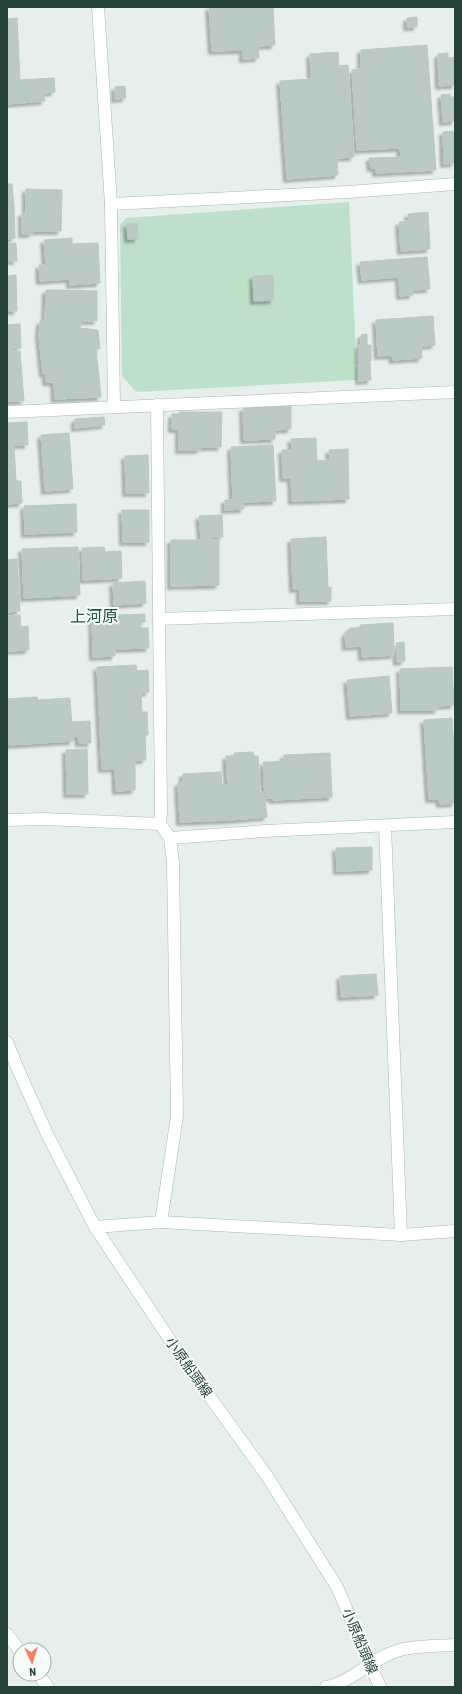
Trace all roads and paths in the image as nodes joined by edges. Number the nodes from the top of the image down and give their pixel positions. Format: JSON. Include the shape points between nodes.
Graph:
{"nodes":[{"id":1,"x":98,"y":7,"type":"edge"},
{"id":2,"x":455,"y":184,"type":"edge"},
{"id":3,"x":111,"y":204,"type":"junction"},
{"id":4,"x":455,"y":392,"type":"edge"},
{"id":5,"x":157,"y":405,"type":"junction"},
{"id":6,"x":114,"y":406,"type":"junction"},
{"id":7,"x":7,"y":412,"type":"edge"},
{"id":8,"x":455,"y":609,"type":"edge"},
{"id":9,"x":159,"y":619,"type":"junction"},
{"id":10,"x":7,"y":820,"type":"edge"},
{"id":11,"x":455,"y":822,"type":"edge"},
{"id":12,"x":160,"y":824,"type":"junction"},
{"id":13,"x":385,"y":826,"type":"junction"},
{"id":14,"x":170,"y":838,"type":"junction"},
{"id":15,"x":7,"y":1042,"type":"edge"},
{"id":16,"x":161,"y":1222,"type":"junction"},
{"id":17,"x":95,"y":1227,"type":"junction"},
{"id":18,"x":455,"y":1231,"type":"edge"},
{"id":19,"x":401,"y":1235,"type":"junction"},
{"id":20,"x":7,"y":1634,"type":"edge"},
{"id":21,"x":13,"y":1642,"type":"edge"},
{"id":22,"x":455,"y":1645,"type":"edge"},
{"id":23,"x":370,"y":1664,"type":"junction"},
{"id":24,"x":326,"y":1687,"type":"edge"},
{"id":25,"x":380,"y":1687,"type":"edge"}],
"edges":[{"from":1,"to":3,"type":"street"},
{"from":2,"to":3,"type":"street"},
{"from":3,"to":6,"type":"street"},
{"from":4,"to":5,"type":"street"},
{"from":5,"to":6,"type":"street"},
{"from":5,"to":9,"type":"street"},
{"from":6,"to":7,"type":"street"},
{"from":8,"to":9,"type":"street"},
{"from":9,"to":12,"type":"street"},
{"from":10,"to":12,"type":"street"},
{"from":11,"to":13,"type":"street"},
{"from":12,"to":14,"type":"street"},
{"from":13,"to":14,"type":"street"},
{"from":13,"to":19,"type":"street"},
{"from":14,"to":16,"type":"street","via":[[173,863],[177,1116]]},
{"from":15,"to":17,"type":"street","name":"小原船頭線","via":[[48,1136]]},
{"from":16,"to":17,"type":"street"},
{"from":16,"to":19,"type":"street"},
{"from":17,"to":23,"type":"street","name":"小原船頭線","via":[[184,1361],[267,1476],[337,1587]]},
{"from":18,"to":19,"type":"street"},
{"from":20,"to":21,"type":"street"},
{"from":22,"to":23,"type":"street","via":[[400,1650]]},
{"from":23,"to":24,"type":"street","via":[[338,1685]]},
{"from":23,"to":25,"type":"street","name":"小原船頭線"}]}
